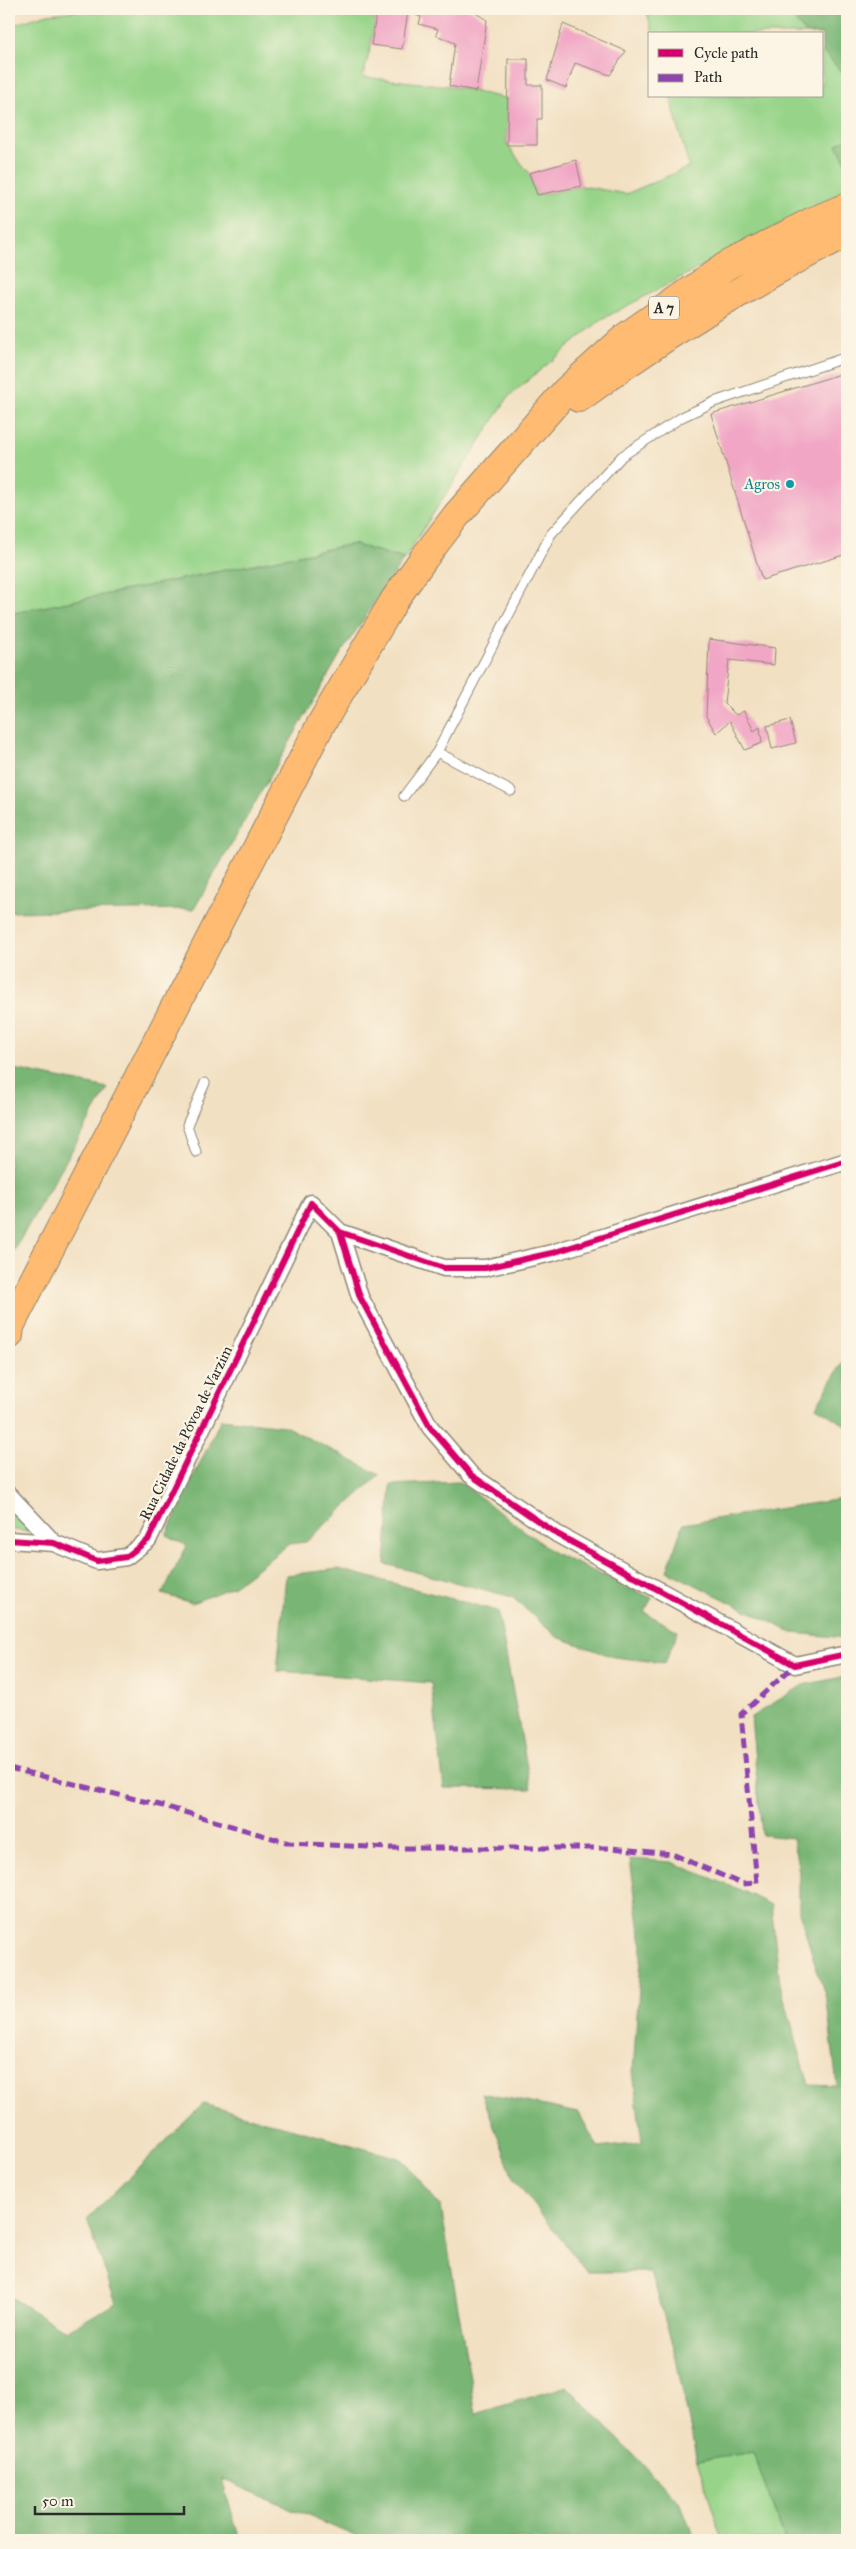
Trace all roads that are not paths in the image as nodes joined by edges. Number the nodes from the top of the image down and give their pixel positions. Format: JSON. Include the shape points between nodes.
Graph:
{"nodes":[{"id":1,"x":847,"y":207,"type":"edge"},
{"id":2,"x":847,"y":233,"type":"edge"},
{"id":3,"x":847,"y":250,"type":"edge"},
{"id":4,"x":792,"y":261,"type":"junction"},
{"id":5,"x":847,"y":358,"type":"edge"},
{"id":6,"x":512,"y":452,"type":"junction"},
{"id":7,"x":437,"y":752,"type":"junction"},
{"id":8,"x":511,"y":791,"type":"dead end"},
{"id":9,"x":404,"y":796,"type":"dead end"},
{"id":10,"x":205,"y":1083,"type":"dead end"},
{"id":11,"x":196,"y":1152,"type":"dead end"},
{"id":12,"x":847,"y":1161,"type":"edge"},
{"id":13,"x":340,"y":1232,"type":"junction"},
{"id":14,"x":9,"y":1330,"type":"edge"},
{"id":15,"x":9,"y":1495,"type":"edge"},
{"id":16,"x":9,"y":1540,"type":"edge"},
{"id":17,"x":54,"y":1543,"type":"junction"},
{"id":18,"x":847,"y":1654,"type":"edge"}],
"edges":[{"from":1,"to":6,"type":"highway","number":"A 7","via":[[758,248],[654,315],[584,373]]},
{"from":2,"to":4,"type":"highway","number":"A 7"},
{"from":3,"to":4,"type":"highway"},
{"from":4,"to":6,"type":"highway","number":"A 7","via":[[633,359],[570,404]]},
{"from":5,"to":7,"type":"lane","via":[[714,402],[682,417],[622,456],[551,534]]},
{"from":6,"to":14,"type":"highway","via":[[456,516],[419,565],[346,680]]},
{"from":7,"to":8,"type":"lane"},
{"from":7,"to":9,"type":"lane"},
{"from":10,"to":11,"type":"lane","via":[[186,1125]]},
{"from":12,"to":13,"type":"street","via":[[552,1253],[485,1268],[444,1268]]},
{"from":13,"to":17,"type":"street","name":"Rua Cidade da Póvoa de Varzim","via":[[311,1204],[148,1540],[126,1557],[97,1561]]},
{"from":13,"to":18,"type":"street","via":[[360,1297],[425,1418],[471,1475],[557,1534],[795,1665]]},
{"from":15,"to":17,"type":"street"},
{"from":16,"to":17,"type":"street","name":"Rua Cidade da Póvoa de Varzim"}]}
